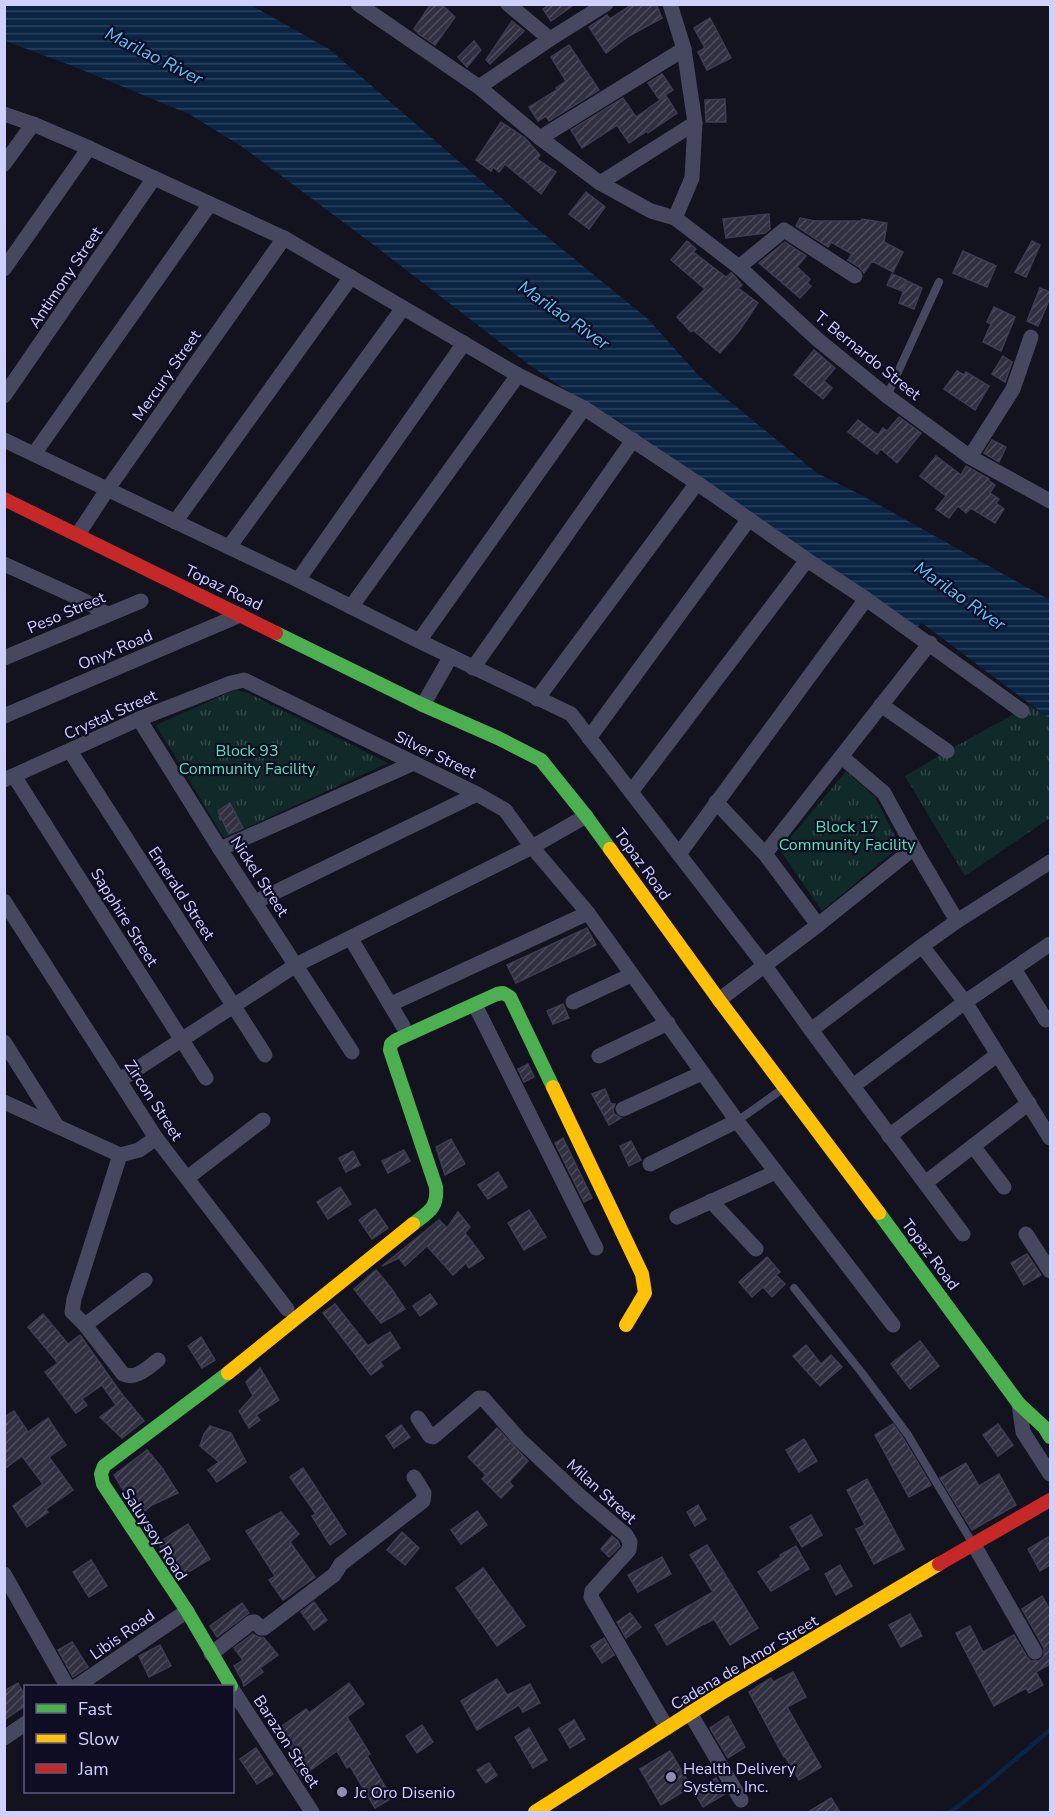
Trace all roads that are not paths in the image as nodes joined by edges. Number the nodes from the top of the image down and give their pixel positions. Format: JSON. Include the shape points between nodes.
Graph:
{"nodes":[{"id":1,"x":358,"y":4,"type":"edge"},
{"id":2,"x":508,"y":4,"type":"edge"},
{"id":3,"x":606,"y":4,"type":"edge"},
{"id":4,"x":670,"y":4,"type":"edge"},
{"id":5,"x":550,"y":39,"type":"junction"},
{"id":6,"x":684,"y":50,"type":"junction"},
{"id":7,"x":479,"y":87,"type":"junction"},
{"id":8,"x":4,"y":114,"type":"edge"},
{"id":9,"x":695,"y":123,"type":"junction"},
{"id":10,"x":33,"y":124,"type":"junction"},
{"id":11,"x":540,"y":138,"type":"junction"},
{"id":12,"x":89,"y":148,"type":"junction"},
{"id":13,"x":4,"y":164,"type":"edge"},
{"id":14,"x":154,"y":178,"type":"junction"},
{"id":15,"x":600,"y":183,"type":"junction"},
{"id":16,"x":210,"y":204,"type":"junction"},
{"id":17,"x":675,"y":218,"type":"junction"},
{"id":18,"x":284,"y":238,"type":"junction"},
{"id":19,"x":739,"y":267,"type":"junction"},
{"id":20,"x":4,"y":269,"type":"edge"},
{"id":21,"x":855,"y":276,"type":"dead end"},
{"id":22,"x":351,"y":277,"type":"junction"},
{"id":23,"x":939,"y":282,"type":"dead end"},
{"id":24,"x":403,"y":308,"type":"junction"},
{"id":25,"x":1031,"y":337,"type":"dead end"},
{"id":26,"x":464,"y":343,"type":"junction"},
{"id":27,"x":518,"y":375,"type":"junction"},
{"id":28,"x":4,"y":396,"type":"edge"},
{"id":29,"x":887,"y":396,"type":"junction"},
{"id":30,"x":584,"y":408,"type":"junction"},
{"id":31,"x":4,"y":440,"type":"edge"},
{"id":32,"x":633,"y":440,"type":"junction"},
{"id":33,"x":34,"y":454,"type":"junction"},
{"id":34,"x":970,"y":457,"type":"junction"},
{"id":35,"x":698,"y":483,"type":"junction"},
{"id":36,"x":107,"y":490,"type":"junction"},
{"id":37,"x":4,"y":499,"type":"edge"},
{"id":38,"x":1050,"y":501,"type":"edge"},
{"id":39,"x":749,"y":519,"type":"junction"},
{"id":40,"x":175,"y":522,"type":"junction"},
{"id":41,"x":78,"y":534,"type":"junction"},
{"id":42,"x":229,"y":547,"type":"junction"},
{"id":43,"x":807,"y":560,"type":"junction"},
{"id":44,"x":8,"y":569,"type":"edge"},
{"id":45,"x":298,"y":580,"type":"junction"},
{"id":46,"x":866,"y":599,"type":"junction"},
{"id":47,"x":141,"y":601,"type":"dead end"},
{"id":48,"x":351,"y":606,"type":"junction"},
{"id":49,"x":107,"y":614,"type":"junction"},
{"id":50,"x":240,"y":615,"type":"junction"},
{"id":51,"x":418,"y":641,"type":"junction"},
{"id":52,"x":930,"y":643,"type":"junction"},
{"id":53,"x":451,"y":656,"type":"junction"},
{"id":54,"x":4,"y":658,"type":"edge"},
{"id":55,"x":473,"y":668,"type":"junction"},
{"id":56,"x":231,"y":683,"type":"joint"},
{"id":57,"x":537,"y":699,"type":"junction"},
{"id":58,"x":423,"y":705,"type":"junction"},
{"id":59,"x":881,"y":705,"type":"junction"},
{"id":60,"x":1022,"y":711,"type":"dead end"},
{"id":61,"x":4,"y":716,"type":"edge"},
{"id":62,"x":139,"y":719,"type":"junction"},
{"id":63,"x":589,"y":738,"type":"junction"},
{"id":64,"x":70,"y":751,"type":"junction"},
{"id":65,"x":946,"y":751,"type":"dead end"},
{"id":66,"x":842,"y":757,"type":"junction"},
{"id":67,"x":414,"y":763,"type":"junction"},
{"id":68,"x":9,"y":778,"type":"edge"},
{"id":69,"x":631,"y":792,"type":"junction"},
{"id":70,"x":477,"y":794,"type":"junction"},
{"id":71,"x":716,"y":802,"type":"junction"},
{"id":72,"x":586,"y":816,"type":"junction"},
{"id":73,"x":532,"y":847,"type":"junction"},
{"id":74,"x":914,"y":848,"type":"junction"},
{"id":75,"x":220,"y":849,"type":"junction"},
{"id":76,"x":679,"y":854,"type":"junction"},
{"id":77,"x":765,"y":854,"type":"junction"},
{"id":78,"x":1050,"y":862,"type":"edge"},
{"id":79,"x":4,"y":901,"type":"edge"},
{"id":80,"x":255,"y":902,"type":"junction"},
{"id":81,"x":588,"y":913,"type":"junction"},
{"id":82,"x":957,"y":921,"type":"junction"},
{"id":83,"x":818,"y":926,"type":"junction"},
{"id":84,"x":351,"y":939,"type":"junction"},
{"id":85,"x":1050,"y":944,"type":"edge"},
{"id":86,"x":922,"y":946,"type":"junction"},
{"id":87,"x":296,"y":965,"type":"junction"},
{"id":88,"x":765,"y":966,"type":"junction"},
{"id":89,"x":1014,"y":969,"type":"junction"},
{"id":90,"x":631,"y":975,"type":"junction"},
{"id":91,"x":719,"y":999,"type":"junction"},
{"id":92,"x":573,"y":1002,"type":"dead end"},
{"id":93,"x":964,"y":1002,"type":"junction"},
{"id":94,"x":391,"y":1004,"type":"junction"},
{"id":95,"x":476,"y":1005,"type":"junction"},
{"id":96,"x":234,"y":1007,"type":"junction"},
{"id":97,"x":1046,"y":1020,"type":"dead end"},
{"id":98,"x":668,"y":1023,"type":"junction"},
{"id":99,"x":403,"y":1026,"type":"dead end"},
{"id":100,"x":811,"y":1030,"type":"junction"},
{"id":101,"x":182,"y":1041,"type":"junction"},
{"id":102,"x":4,"y":1042,"type":"edge"},
{"id":103,"x":352,"y":1052,"type":"dead end"},
{"id":104,"x":264,"y":1055,"type":"dead end"},
{"id":105,"x":998,"y":1055,"type":"junction"},
{"id":106,"x":599,"y":1056,"type":"dead end"},
{"id":107,"x":702,"y":1073,"type":"junction"},
{"id":108,"x":206,"y":1078,"type":"dead end"},
{"id":109,"x":120,"y":1080,"type":"junction"},
{"id":110,"x":853,"y":1086,"type":"junction"},
{"id":111,"x":785,"y":1087,"type":"junction"},
{"id":112,"x":4,"y":1102,"type":"edge"},
{"id":113,"x":1029,"y":1103,"type":"junction"},
{"id":114,"x":623,"y":1109,"type":"dead end"},
{"id":115,"x":263,"y":1120,"type":"dead end"},
{"id":116,"x":737,"y":1121,"type":"junction"},
{"id":117,"x":57,"y":1126,"type":"junction"},
{"id":118,"x":889,"y":1136,"type":"junction"},
{"id":119,"x":156,"y":1138,"type":"junction"},
{"id":120,"x":1050,"y":1138,"type":"edge"},
{"id":121,"x":973,"y":1146,"type":"junction"},
{"id":122,"x":120,"y":1155,"type":"junction"},
{"id":123,"x":650,"y":1164,"type":"dead end"},
{"id":124,"x":776,"y":1172,"type":"junction"},
{"id":125,"x":187,"y":1178,"type":"junction"},
{"id":126,"x":925,"y":1183,"type":"junction"},
{"id":127,"x":1004,"y":1187,"type":"dead end"},
{"id":128,"x":711,"y":1202,"type":"junction"},
{"id":129,"x":677,"y":1217,"type":"dead end"},
{"id":130,"x":963,"y":1234,"type":"dead end"},
{"id":131,"x":1026,"y":1234,"type":"dead end"},
{"id":132,"x":596,"y":1248,"type":"dead end"},
{"id":133,"x":756,"y":1250,"type":"dead end"},
{"id":134,"x":1050,"y":1271,"type":"edge"},
{"id":135,"x":145,"y":1280,"type":"dead end"},
{"id":136,"x":794,"y":1288,"type":"dead end"},
{"id":137,"x":287,"y":1309,"type":"dead end"},
{"id":138,"x":626,"y":1324,"type":"dead end"},
{"id":139,"x":85,"y":1325,"type":"junction"},
{"id":140,"x":893,"y":1325,"type":"dead end"},
{"id":141,"x":158,"y":1360,"type":"dead end"},
{"id":142,"x":1019,"y":1404,"type":"junction"},
{"id":143,"x":418,"y":1418,"type":"dead end"},
{"id":144,"x":1050,"y":1437,"type":"edge"},
{"id":145,"x":1050,"y":1474,"type":"edge"},
{"id":146,"x":414,"y":1477,"type":"dead end"},
{"id":147,"x":1050,"y":1500,"type":"edge"},
{"id":148,"x":974,"y":1545,"type":"junction"},
{"id":149,"x":4,"y":1574,"type":"edge"},
{"id":150,"x":187,"y":1611,"type":"junction"},
{"id":151,"x":1035,"y":1652,"type":"dead end"},
{"id":152,"x":211,"y":1654,"type":"junction"},
{"id":153,"x":66,"y":1685,"type":"edge"},
{"id":154,"x":78,"y":1685,"type":"edge"},
{"id":155,"x":230,"y":1685,"type":"edge"},
{"id":156,"x":234,"y":1691,"type":"edge"},
{"id":157,"x":690,"y":1713,"type":"junction"},
{"id":158,"x":24,"y":1724,"type":"edge"},
{"id":159,"x":667,"y":1728,"type":"junction"},
{"id":160,"x":4,"y":1738,"type":"edge"},
{"id":161,"x":741,"y":1800,"type":"dead end"},
{"id":162,"x":312,"y":1812,"type":"edge"},
{"id":163,"x":535,"y":1812,"type":"edge"}],
"edges":[{"from":1,"to":7,"type":"street","name":"T. Bernardo Street"},
{"from":2,"to":5,"type":"street"},
{"from":3,"to":5,"type":"street"},
{"from":4,"to":6,"type":"street"},
{"from":5,"to":7,"type":"street"},
{"from":6,"to":9,"type":"street"},
{"from":6,"to":11,"type":"street"},
{"from":7,"to":11,"type":"street","name":"T. Bernardo Street"},
{"from":8,"to":10,"type":"street"},
{"from":9,"to":15,"type":"street"},
{"from":9,"to":17,"type":"street","via":[[692,178]]},
{"from":10,"to":12,"type":"street"},
{"from":10,"to":13,"type":"street"},
{"from":11,"to":15,"type":"street","name":"T. Bernardo Street"},
{"from":12,"to":14,"type":"street"},
{"from":12,"to":20,"type":"street"},
{"from":14,"to":16,"type":"street"},
{"from":14,"to":28,"type":"street","name":"Antimony Street"},
{"from":15,"to":17,"type":"street","name":"T. Bernardo Street","via":[[651,211]]},
{"from":16,"to":18,"type":"street"},
{"from":16,"to":33,"type":"street"},
{"from":17,"to":19,"type":"street","name":"T. Bernardo Street"},
{"from":18,"to":22,"type":"street"},
{"from":18,"to":36,"type":"street","name":"Mercury Street"},
{"from":19,"to":21,"type":"street","via":[[784,230]]},
{"from":19,"to":29,"type":"street","name":"T. Bernardo Street"},
{"from":22,"to":24,"type":"street"},
{"from":22,"to":40,"type":"street"},
{"from":23,"to":29,"type":"lane"},
{"from":24,"to":26,"type":"street"},
{"from":24,"to":42,"type":"street"},
{"from":25,"to":34,"type":"street","via":[[1013,389]]},
{"from":26,"to":27,"type":"street"},
{"from":26,"to":45,"type":"street"},
{"from":27,"to":30,"type":"street"},
{"from":27,"to":48,"type":"street"},
{"from":29,"to":34,"type":"street","name":"T. Bernardo Street"},
{"from":30,"to":32,"type":"street"},
{"from":30,"to":51,"type":"street"},
{"from":31,"to":33,"type":"street"},
{"from":32,"to":35,"type":"street"},
{"from":32,"to":55,"type":"street"},
{"from":33,"to":36,"type":"street"},
{"from":34,"to":38,"type":"street","name":"T. Bernardo Street"},
{"from":35,"to":39,"type":"street"},
{"from":35,"to":57,"type":"street"},
{"from":36,"to":40,"type":"street"},
{"from":36,"to":41,"type":"street","name":"Mercury Street"},
{"from":37,"to":41,"type":"street","name":"Topaz Road"},
{"from":39,"to":43,"type":"street"},
{"from":39,"to":63,"type":"street"},
{"from":40,"to":42,"type":"street"},
{"from":41,"to":50,"type":"street","name":"Topaz Road"},
{"from":42,"to":45,"type":"street"},
{"from":43,"to":46,"type":"street"},
{"from":43,"to":69,"type":"street"},
{"from":44,"to":49,"type":"street"},
{"from":45,"to":48,"type":"street"},
{"from":46,"to":52,"type":"street"},
{"from":46,"to":71,"type":"street"},
{"from":47,"to":49,"type":"street","name":"Peso Street"},
{"from":48,"to":51,"type":"street"},
{"from":49,"to":54,"type":"street","name":"Peso Street"},
{"from":50,"to":58,"type":"street","name":"Topaz Road"},
{"from":50,"to":61,"type":"street","name":"Onyx Road"},
{"from":51,"to":53,"type":"street"},
{"from":52,"to":59,"type":"street"},
{"from":52,"to":60,"type":"street"},
{"from":53,"to":55,"type":"street"},
{"from":53,"to":58,"type":"street"},
{"from":55,"to":57,"type":"street"},
{"from":56,"to":62,"type":"street","name":"Crystal Street"},
{"from":56,"to":67,"type":"street","name":"Silver Street","via":[[244,680]]},
{"from":57,"to":63,"type":"street","via":[[571,714]]},
{"from":58,"to":72,"type":"street","name":"Topaz Road","via":[[541,760]]},
{"from":59,"to":65,"type":"street"},
{"from":59,"to":66,"type":"street"},
{"from":62,"to":64,"type":"street","name":"Crystal Street"},
{"from":62,"to":75,"type":"street","name":"Nickel Street"},
{"from":63,"to":69,"type":"street"},
{"from":64,"to":68,"type":"street","name":"Crystal Street"},
{"from":64,"to":96,"type":"street","name":"Emerald Street"},
{"from":66,"to":74,"type":"street","via":[[884,793]]},
{"from":66,"to":77,"type":"street"},
{"from":67,"to":70,"type":"street","name":"Silver Street"},
{"from":67,"to":75,"type":"street"},
{"from":68,"to":101,"type":"street","name":"Sapphire Street"},
{"from":69,"to":76,"type":"street"},
{"from":70,"to":73,"type":"street","name":"Silver Street","via":[[505,810]]},
{"from":70,"to":80,"type":"street"},
{"from":71,"to":76,"type":"street"},
{"from":71,"to":77,"type":"street"},
{"from":72,"to":73,"type":"street"},
{"from":72,"to":91,"type":"street","name":"Topaz Road"},
{"from":73,"to":81,"type":"street","name":"Silver Street"},
{"from":73,"to":84,"type":"street"},
{"from":74,"to":82,"type":"street"},
{"from":74,"to":83,"type":"street"},
{"from":75,"to":80,"type":"street","name":"Nickel Street"},
{"from":76,"to":88,"type":"street"},
{"from":77,"to":83,"type":"street"},
{"from":78,"to":82,"type":"street"},
{"from":79,"to":109,"type":"street","name":"Zircon Street"},
{"from":80,"to":87,"type":"street","name":"Nickel Street"},
{"from":81,"to":90,"type":"street","name":"Silver Street"},
{"from":81,"to":94,"type":"street"},
{"from":82,"to":86,"type":"street"},
{"from":83,"to":88,"type":"street"},
{"from":84,"to":87,"type":"street"},
{"from":84,"to":94,"type":"street"},
{"from":85,"to":89,"type":"street"},
{"from":86,"to":93,"type":"street"},
{"from":86,"to":100,"type":"street"},
{"from":87,"to":96,"type":"street"},
{"from":87,"to":103,"type":"street","name":"Nickel Street"},
{"from":88,"to":91,"type":"street"},
{"from":88,"to":100,"type":"street"},
{"from":89,"to":93,"type":"street"},
{"from":89,"to":97,"type":"street"},
{"from":90,"to":92,"type":"street"},
{"from":90,"to":98,"type":"street","name":"Silver Street"},
{"from":91,"to":111,"type":"street","name":"Topaz Road"},
{"from":93,"to":105,"type":"street"},
{"from":93,"to":110,"type":"street"},
{"from":94,"to":99,"type":"street"},
{"from":95,"to":132,"type":"street"},
{"from":95,"to":138,"type":"street","via":[[497,994],[510,997],[642,1274],[645,1293]]},
{"from":95,"to":150,"type":"street","name":"Saluysoy Road","via":[[391,1044],[436,1187],[434,1208],[104,1466],[103,1485]]},
{"from":96,"to":101,"type":"street"},
{"from":96,"to":104,"type":"street","name":"Emerald Street"},
{"from":98,"to":106,"type":"street"},
{"from":98,"to":107,"type":"street","name":"Silver Street"},
{"from":100,"to":110,"type":"street"},
{"from":101,"to":108,"type":"street","name":"Sapphire Street"},
{"from":101,"to":109,"type":"street"},
{"from":102,"to":117,"type":"street"},
{"from":105,"to":113,"type":"street"},
{"from":105,"to":118,"type":"street"},
{"from":107,"to":114,"type":"street"},
{"from":107,"to":116,"type":"street","name":"Silver Street"},
{"from":109,"to":119,"type":"street","name":"Zircon Street"},
{"from":110,"to":118,"type":"street"},
{"from":111,"to":116,"type":"lane"},
{"from":111,"to":142,"type":"street","name":"Topaz Road"},
{"from":112,"to":117,"type":"street"},
{"from":113,"to":120,"type":"street"},
{"from":113,"to":121,"type":"street"},
{"from":115,"to":125,"type":"street"},
{"from":116,"to":123,"type":"street"},
{"from":116,"to":124,"type":"street","name":"Silver Street"},
{"from":117,"to":122,"type":"street"},
{"from":118,"to":126,"type":"street"},
{"from":119,"to":122,"type":"street","via":[[139,1150]]},
{"from":119,"to":125,"type":"street","name":"Zircon Street"},
{"from":121,"to":126,"type":"street"},
{"from":121,"to":127,"type":"street"},
{"from":122,"to":139,"type":"street","via":[[74,1299],[72,1312]]},
{"from":124,"to":128,"type":"street"},
{"from":124,"to":140,"type":"street","name":"Silver Street"},
{"from":125,"to":137,"type":"street","name":"Zircon Street"},
{"from":126,"to":130,"type":"street"},
{"from":128,"to":129,"type":"street"},
{"from":128,"to":133,"type":"street"},
{"from":131,"to":134,"type":"street"},
{"from":135,"to":139,"type":"street"},
{"from":136,"to":148,"type":"lane","via":[[908,1435]]},
{"from":139,"to":141,"type":"street","via":[[129,1377]]},
{"from":142,"to":144,"type":"street","name":"Topaz Road"},
{"from":142,"to":145,"type":"street","name":"Topaz Road","via":[[1023,1432]]},
{"from":143,"to":159,"type":"street","name":"Milan Street","via":[[434,1437],[478,1398],[483,1398],[519,1440],[626,1535],[629,1550],[591,1597]]},
{"from":146,"to":152,"type":"street","via":[[424,1493],[423,1501],[264,1628],[252,1622]]},
{"from":147,"to":148,"type":"street","name":"Cadena de Amor Street"},
{"from":148,"to":151,"type":"street"},
{"from":148,"to":157,"type":"street","name":"Cadena de Amor Street"},
{"from":149,"to":153,"type":"street"},
{"from":150,"to":152,"type":"street","name":"Barazon Street"},
{"from":150,"to":154,"type":"street","name":"Libis Road"},
{"from":152,"to":155,"type":"street","name":"Barazon Street"},
{"from":156,"to":162,"type":"street","name":"Barazon Street"},
{"from":157,"to":159,"type":"street","name":"Cadena de Amor Street"},
{"from":157,"to":161,"type":"street"},
{"from":158,"to":160,"type":"street"},
{"from":159,"to":163,"type":"street","name":"Cadena de Amor Street"}]}
